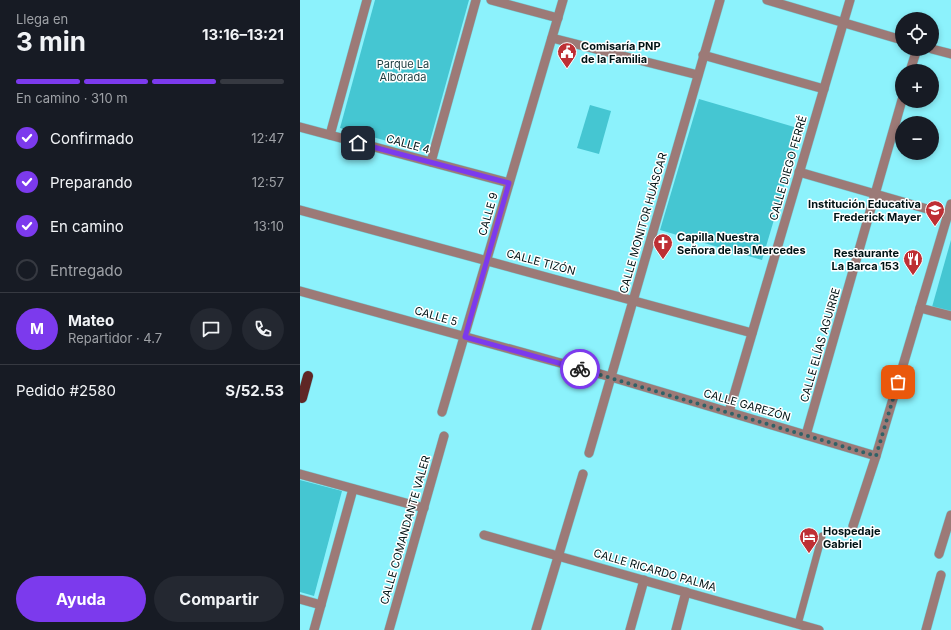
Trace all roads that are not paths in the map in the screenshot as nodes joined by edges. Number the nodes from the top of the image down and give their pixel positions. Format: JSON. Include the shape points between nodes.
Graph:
{"nodes":[{"id":1,"x":367,"y":0,"type":"edge"},
{"id":2,"x":476,"y":0,"type":"edge"},
{"id":3,"x":491,"y":0,"type":"edge"},
{"id":4,"x":563,"y":0,"type":"edge"},
{"id":5,"x":720,"y":0,"type":"edge"},
{"id":6,"x":767,"y":0,"type":"edge"},
{"id":7,"x":850,"y":0,"type":"edge"},
{"id":8,"x":558,"y":18,"type":"junction"},
{"id":9,"x":843,"y":23,"type":"junction"},
{"id":10,"x":552,"y":38,"type":"junction"},
{"id":11,"x":895,"y":38,"type":"edge"},
{"id":12,"x":939,"y":51,"type":"edge"},
{"id":13,"x":951,"y":54,"type":"edge"},
{"id":14,"x":703,"y":55,"type":"junction"},
{"id":15,"x":698,"y":75,"type":"junction"},
{"id":16,"x":824,"y":89,"type":"junction"},
{"id":17,"x":900,"y":108,"type":"edge"},
{"id":18,"x":300,"y":127,"type":"edge"},
{"id":19,"x":330,"y":135,"type":"junction"},
{"id":20,"x":431,"y":162,"type":"junction"},
{"id":21,"x":799,"y":172,"type":"junction"},
{"id":22,"x":509,"y":183,"type":"junction"},
{"id":23,"x":875,"y":193,"type":"junction"},
{"id":24,"x":951,"y":204,"type":"edge"},
{"id":25,"x":300,"y":210,"type":"edge"},
{"id":26,"x":948,"y":214,"type":"junction"},
{"id":27,"x":487,"y":260,"type":"junction"},
{"id":28,"x":300,"y":291,"type":"edge"},
{"id":29,"x":634,"y":300,"type":"junction"},
{"id":30,"x":920,"y":308,"type":"junction"},
{"id":31,"x":951,"y":316,"type":"edge"},
{"id":32,"x":752,"y":333,"type":"junction"},
{"id":33,"x":465,"y":337,"type":"junction"},
{"id":34,"x":308,"y":376,"type":"dead end"},
{"id":35,"x":611,"y":377,"type":"junction"},
{"id":36,"x":302,"y":398,"type":"dead end"},
{"id":37,"x":442,"y":412,"type":"dead end"},
{"id":38,"x":729,"y":412,"type":"junction"},
{"id":39,"x":806,"y":435,"type":"junction"},
{"id":40,"x":444,"y":436,"type":"dead end"},
{"id":41,"x":589,"y":453,"type":"dead end"},
{"id":42,"x":876,"y":456,"type":"junction"},
{"id":43,"x":300,"y":474,"type":"edge"},
{"id":44,"x":583,"y":474,"type":"dead end"},
{"id":45,"x":353,"y":489,"type":"junction"},
{"id":46,"x":424,"y":508,"type":"junction"},
{"id":47,"x":951,"y":515,"type":"edge"},
{"id":48,"x":853,"y":526,"type":"dead end"},
{"id":49,"x":484,"y":534,"type":"dead end"},
{"id":50,"x":822,"y":536,"type":"dead end"},
{"id":51,"x":939,"y":554,"type":"dead end"},
{"id":52,"x":559,"y":555,"type":"junction"},
{"id":53,"x":941,"y":575,"type":"dead end"},
{"id":54,"x":644,"y":580,"type":"junction"},
{"id":55,"x":686,"y":592,"type":"junction"},
{"id":56,"x":300,"y":599,"type":"edge"},
{"id":57,"x":320,"y":605,"type":"junction"},
{"id":58,"x":798,"y":624,"type":"junction"},
{"id":59,"x":314,"y":630,"type":"edge"},
{"id":60,"x":389,"y":630,"type":"edge"},
{"id":61,"x":536,"y":630,"type":"edge"},
{"id":62,"x":630,"y":630,"type":"edge"},
{"id":63,"x":676,"y":630,"type":"edge"},
{"id":64,"x":819,"y":630,"type":"edge"},
{"id":65,"x":926,"y":630,"type":"edge"}],
"edges":[{"from":1,"to":19,"type":"street"},
{"from":2,"to":20,"type":"street"},
{"from":3,"to":8,"type":"street"},
{"from":4,"to":8,"type":"street","name":"CALLE 9"},
{"from":5,"to":14,"type":"street","name":"CALLE MONITOR HUÁSCAR"},
{"from":6,"to":9,"type":"street"},
{"from":7,"to":9,"type":"street","name":"CALLE DIEGO FERRÉ"},
{"from":8,"to":10,"type":"street","name":"CALLE 9"},
{"from":9,"to":11,"type":"street"},
{"from":9,"to":16,"type":"street","name":"CALLE DIEGO FERRÉ"},
{"from":10,"to":15,"type":"street"},
{"from":10,"to":22,"type":"street","name":"CALLE 9"},
{"from":12,"to":13,"type":"street"},
{"from":14,"to":15,"type":"street","name":"CALLE MONITOR HUÁSCAR"},
{"from":14,"to":16,"type":"street"},
{"from":15,"to":29,"type":"street","name":"CALLE MONITOR HUÁSCAR"},
{"from":16,"to":21,"type":"street","name":"CALLE DIEGO FERRÉ"},
{"from":17,"to":23,"type":"street","name":"CALLE ELÍAS AGUIRRE"},
{"from":18,"to":19,"type":"street","name":"CALLE 4"},
{"from":19,"to":20,"type":"street","name":"CALLE 4"},
{"from":20,"to":22,"type":"street","name":"CALLE 4"},
{"from":21,"to":23,"type":"street"},
{"from":21,"to":32,"type":"street","name":"CALLE DIEGO FERRÉ"},
{"from":22,"to":27,"type":"street","name":"CALLE 9"},
{"from":23,"to":26,"type":"street"},
{"from":23,"to":39,"type":"street","name":"CALLE ELÍAS AGUIRRE"},
{"from":24,"to":26,"type":"street"},
{"from":25,"to":27,"type":"street","name":"CALLE TIZÓN"},
{"from":26,"to":30,"type":"street"},
{"from":27,"to":29,"type":"street","name":"CALLE TIZÓN"},
{"from":27,"to":33,"type":"street","name":"CALLE 9"},
{"from":28,"to":33,"type":"street","name":"CALLE 5"},
{"from":29,"to":32,"type":"street","name":"CALLE TIZÓN"},
{"from":29,"to":35,"type":"street","name":"CALLE MONITOR HUÁSCAR"},
{"from":30,"to":31,"type":"street"},
{"from":30,"to":42,"type":"street"},
{"from":32,"to":38,"type":"street","name":"CALLE DIEGO FERRÉ"},
{"from":33,"to":35,"type":"street","name":"CALLE 5"},
{"from":33,"to":37,"type":"street","name":"CALLE 9"},
{"from":34,"to":36,"type":"main road"},
{"from":35,"to":38,"type":"street","name":"CALLE GAREZÓN"},
{"from":35,"to":41,"type":"street","name":"CALLE MONITOR HUÁSCAR"},
{"from":38,"to":39,"type":"street","name":"CALLE GAREZÓN"},
{"from":39,"to":42,"type":"street","name":"CALLE GAREZÓN"},
{"from":40,"to":46,"type":"street","name":"CALLE COMANDANTE VALER"},
{"from":42,"to":48,"type":"street"},
{"from":43,"to":45,"type":"street"},
{"from":44,"to":52,"type":"street"},
{"from":45,"to":46,"type":"street"},
{"from":45,"to":57,"type":"street"},
{"from":46,"to":60,"type":"street","name":"CALLE COMANDANTE VALER"},
{"from":47,"to":51,"type":"street"},
{"from":49,"to":52,"type":"street","name":"CALLE RICARDO PALMA"},
{"from":50,"to":58,"type":"street"},
{"from":52,"to":54,"type":"street","name":"CALLE RICARDO PALMA"},
{"from":52,"to":61,"type":"street"},
{"from":53,"to":65,"type":"street"},
{"from":54,"to":55,"type":"street","name":"CALLE RICARDO PALMA"},
{"from":54,"to":62,"type":"street"},
{"from":55,"to":58,"type":"street","name":"CALLE RICARDO PALMA"},
{"from":55,"to":63,"type":"street"},
{"from":56,"to":57,"type":"street"},
{"from":57,"to":59,"type":"street"},
{"from":58,"to":64,"type":"street","name":"CALLE RICARDO PALMA"}]}
